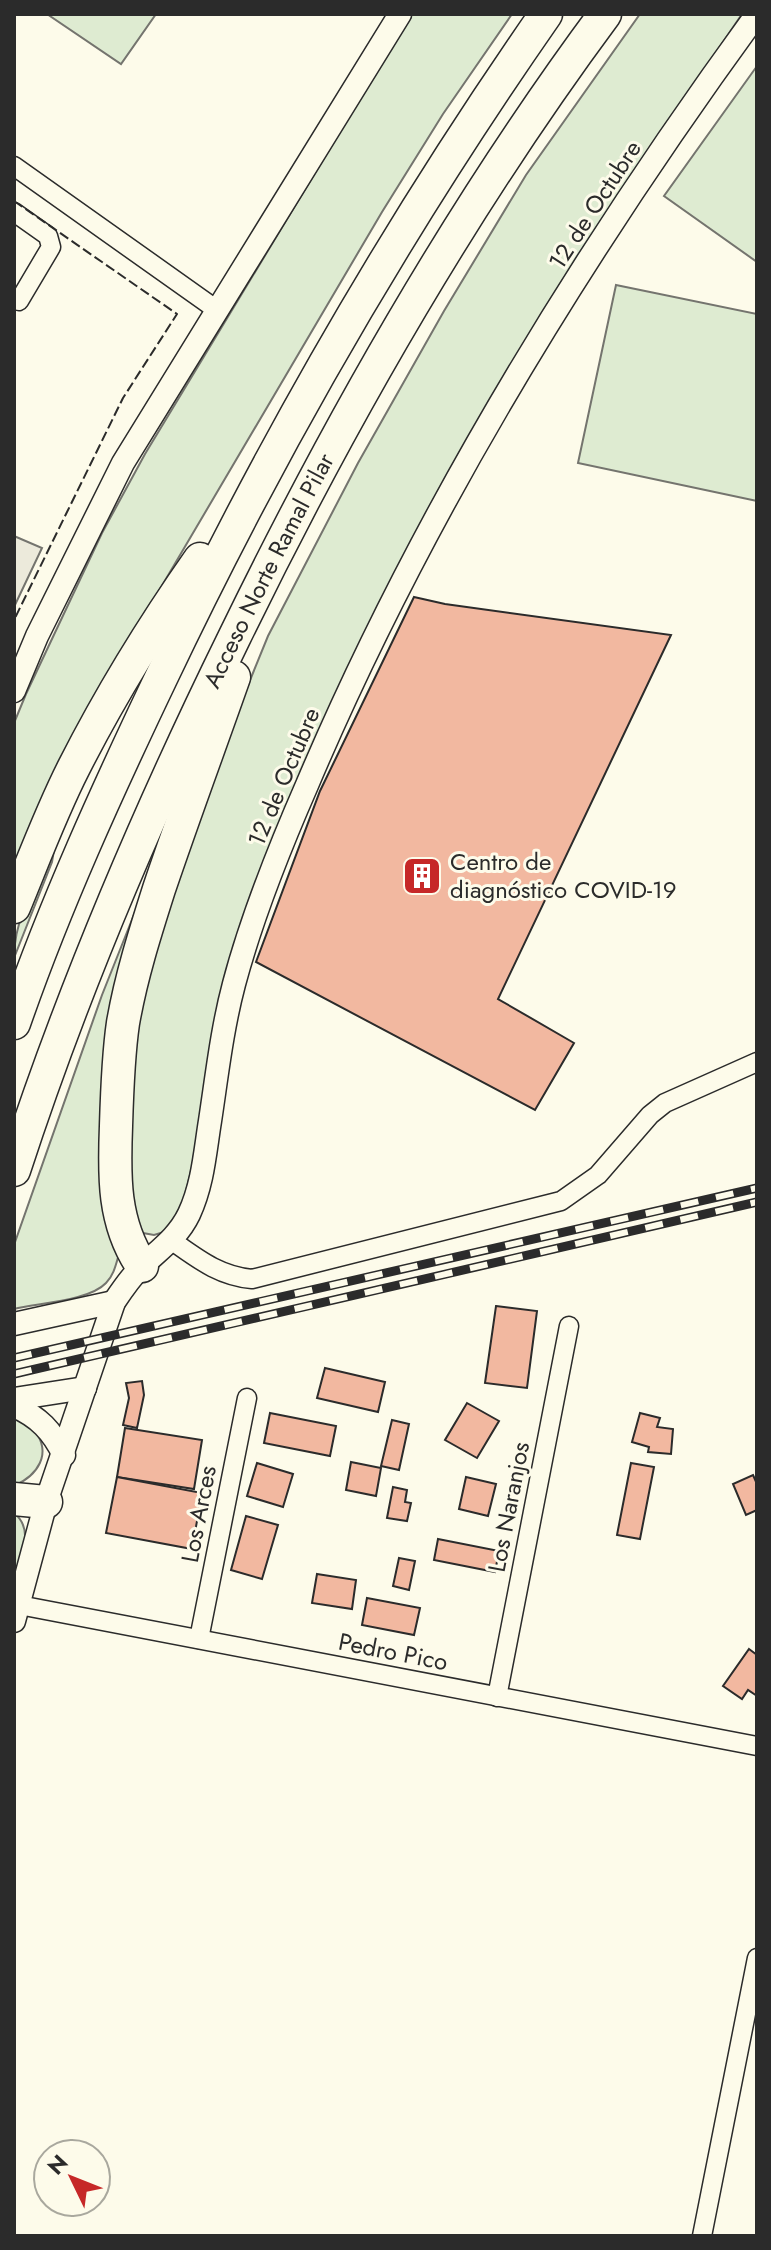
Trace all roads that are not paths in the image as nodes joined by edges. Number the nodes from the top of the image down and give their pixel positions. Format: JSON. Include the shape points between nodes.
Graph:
{"nodes":[{"id":1,"x":400,"y":14,"type":"edge"},
{"id":2,"x":546,"y":14,"type":"edge"},
{"id":3,"x":605,"y":14,"type":"edge"},
{"id":4,"x":757,"y":14,"type":"edge"},
{"id":5,"x":14,"y":166,"type":"edge"},
{"id":6,"x":14,"y":212,"type":"edge"},
{"id":7,"x":19,"y":301,"type":"dead end"},
{"id":8,"x":217,"y":310,"type":"junction"},
{"id":9,"x":267,"y":465,"type":"junction"},
{"id":10,"x":287,"y":528,"type":"junction"},
{"id":11,"x":14,"y":691,"type":"edge"},
{"id":12,"x":14,"y":907,"type":"edge"},
{"id":13,"x":14,"y":1023,"type":"edge"},
{"id":14,"x":757,"y":1062,"type":"edge"},
{"id":15,"x":14,"y":1170,"type":"edge"},
{"id":16,"x":171,"y":1240,"type":"junction"},
{"id":17,"x":142,"y":1266,"type":"junction"},
{"id":18,"x":114,"y":1302,"type":"junction"},
{"id":19,"x":14,"y":1324,"type":"edge"},
{"id":20,"x":569,"y":1326,"type":"dead end"},
{"id":21,"x":85,"y":1388,"type":"junction"},
{"id":22,"x":247,"y":1398,"type":"dead end"},
{"id":23,"x":14,"y":1399,"type":"edge"},
{"id":24,"x":14,"y":1406,"type":"edge"},
{"id":25,"x":64,"y":1455,"type":"junction"},
{"id":26,"x":14,"y":1499,"type":"edge"},
{"id":27,"x":46,"y":1502,"type":"junction"},
{"id":28,"x":17,"y":1613,"type":"edge"},
{"id":29,"x":199,"y":1639,"type":"junction"},
{"id":30,"x":497,"y":1697,"type":"junction"},
{"id":31,"x":757,"y":1746,"type":"edge"},
{"id":32,"x":757,"y":1958,"type":"edge"},
{"id":33,"x":748,"y":2062,"type":"edge"},
{"id":34,"x":702,"y":2236,"type":"edge"}],
"edges":[{"from":1,"to":8,"type":"street"},
{"from":2,"to":9,"type":"highway","name":"Acceso Norte Ramal Pilar","via":[[409,220]]},
{"from":3,"to":10,"type":"highway","name":"Acceso Norte Ramal Pilar","via":[[430,276]]},
{"from":4,"to":16,"type":"street","name":"12 de Octubre","via":[[533,349],[391,605],[262,894],[234,984],[202,1176],[188,1216]]},
{"from":5,"to":8,"type":"street"},
{"from":6,"to":7,"type":"street","via":[[48,236],[51,247]]},
{"from":8,"to":11,"type":"street","via":[[123,463]]},
{"from":9,"to":12,"type":"highway","via":[[156,621],[110,698],[72,771]]},
{"from":9,"to":13,"type":"highway","name":"Acceso Norte Ramal Pilar","via":[[134,734],[55,912]]},
{"from":10,"to":15,"type":"highway","name":"Acceso Norte Ramal Pilar","via":[[127,866]]},
{"from":10,"to":17,"type":"highway","via":[[182,821],[133,974],[123,1023],[117,1195],[128,1245]]},
{"from":14,"to":16,"type":"street","via":[[665,1103],[598,1175],[561,1201],[252,1279],[210,1268]]},
{"from":16,"to":17,"type":"street","name":"12 de Octubre"},
{"from":17,"to":18,"type":"street","name":"12 de Octubre"},
{"from":18,"to":19,"type":"street"},
{"from":18,"to":21,"type":"street","name":"12 de Octubre"},
{"from":20,"to":30,"type":"street","name":"Los Naranjos"},
{"from":21,"to":23,"type":"street"},
{"from":21,"to":25,"type":"street","name":"12 de Octubre"},
{"from":22,"to":29,"type":"street","name":"Los Arces"},
{"from":24,"to":25,"type":"street","via":[[53,1432]]},
{"from":25,"to":27,"type":"street","name":"12 de Octubre"},
{"from":26,"to":27,"type":"highway"},
{"from":27,"to":28,"type":"street","name":"12 de Octubre"},
{"from":28,"to":29,"type":"street","name":"Pedro Pico"},
{"from":29,"to":30,"type":"street","name":"Pedro Pico"},
{"from":30,"to":31,"type":"street","name":"Pedro Pico"},
{"from":32,"to":33,"type":"street"},
{"from":33,"to":34,"type":"street"}]}
